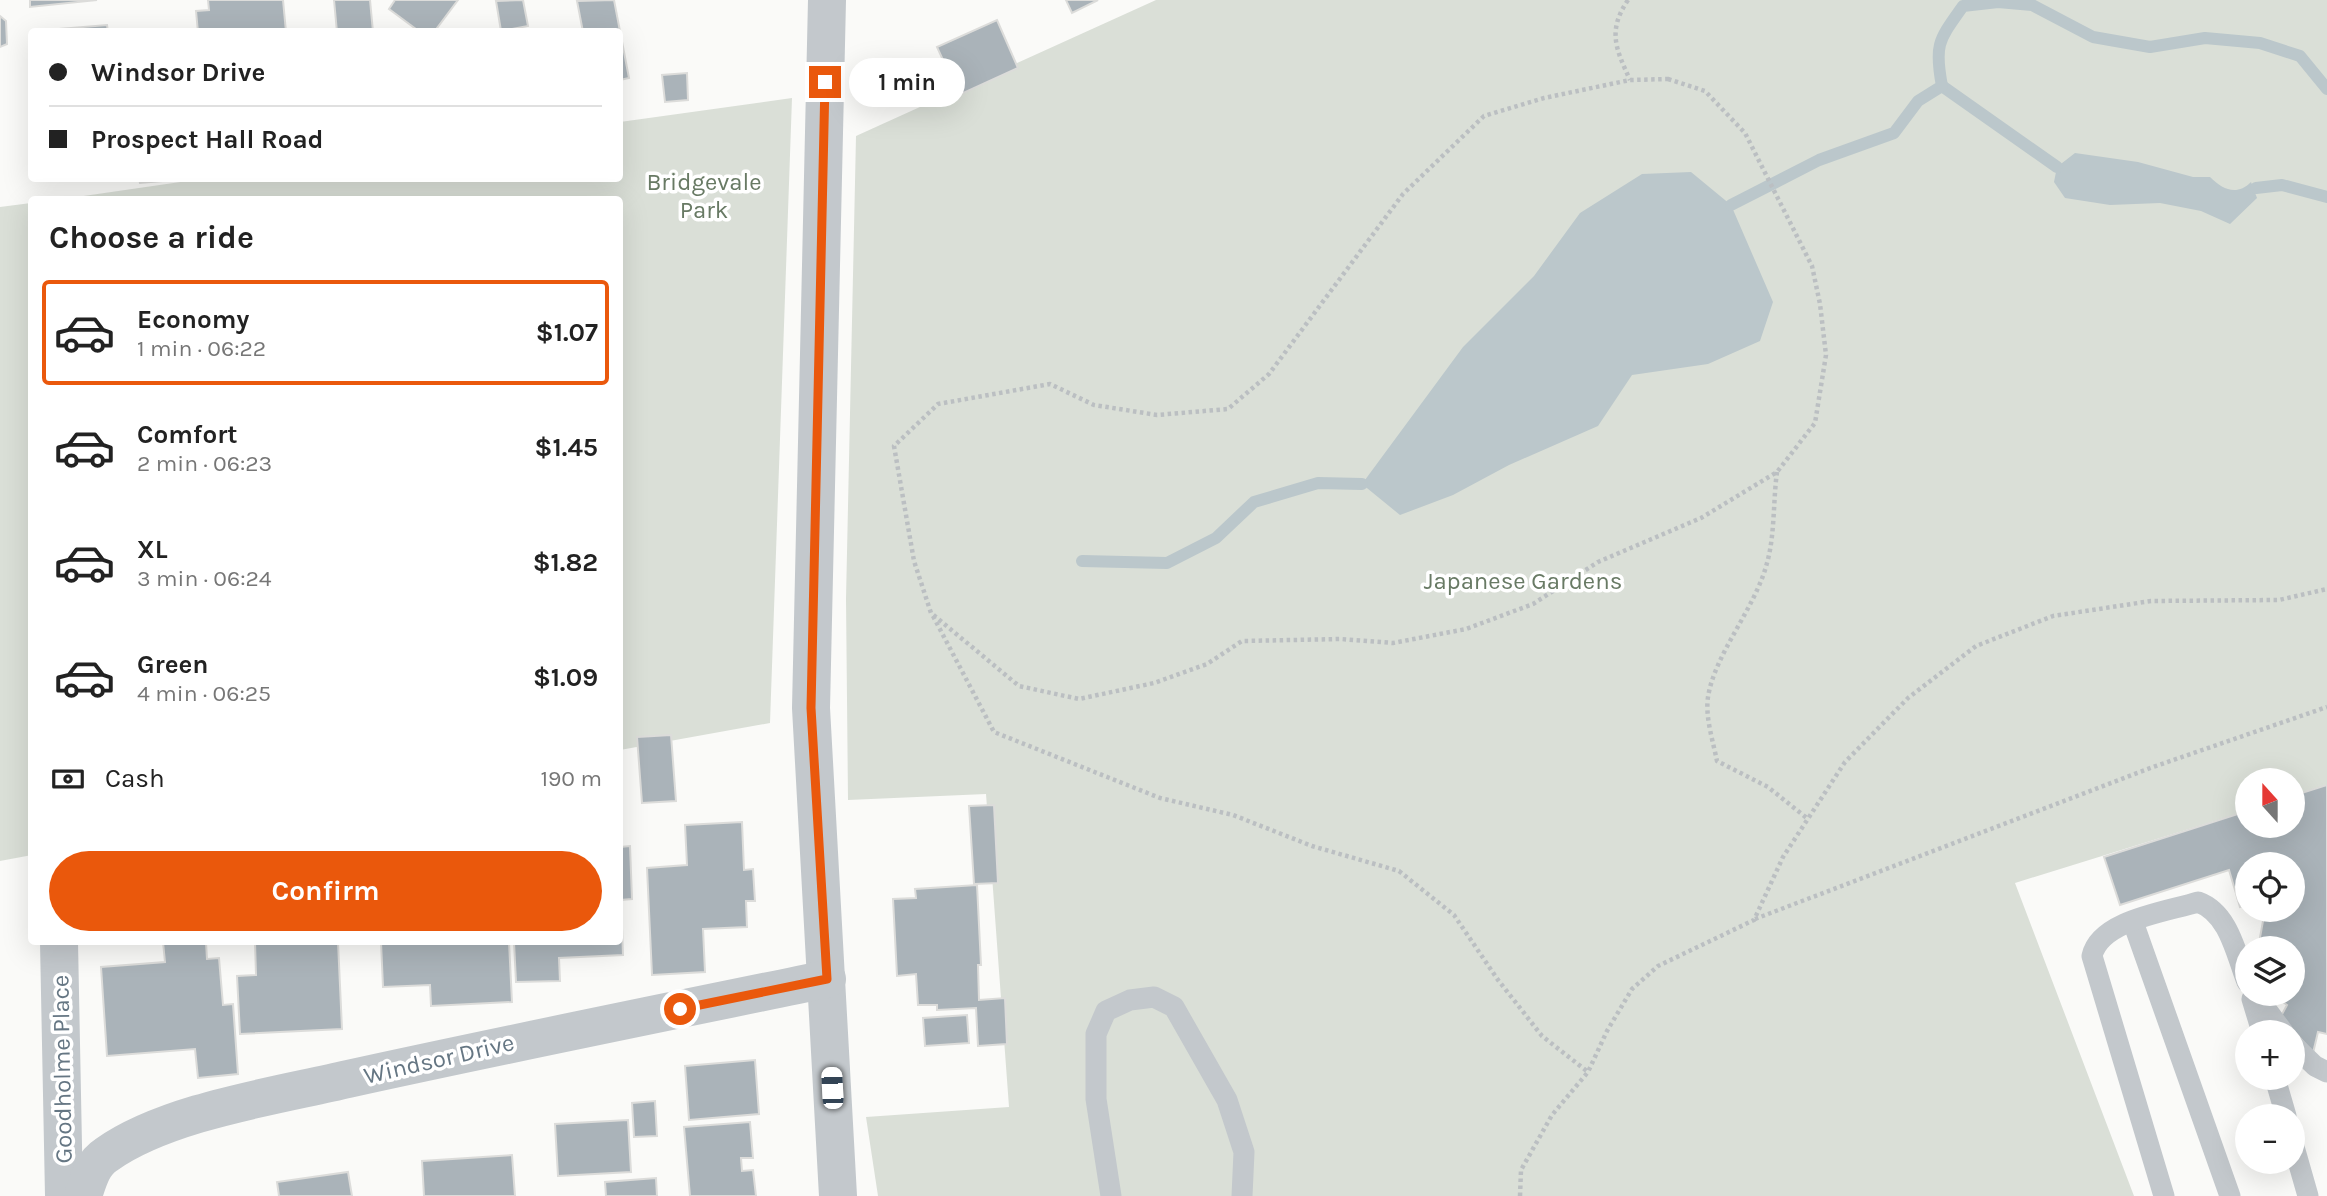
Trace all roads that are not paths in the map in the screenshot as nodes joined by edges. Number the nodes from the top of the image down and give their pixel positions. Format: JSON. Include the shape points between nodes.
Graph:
{"nodes":[{"id":1,"x":827,"y":0,"type":"edge"},
{"id":2,"x":2133,"y":922,"type":"junction"},
{"id":3,"x":60,"y":945,"type":"edge"},
{"id":4,"x":2235,"y":951,"type":"edge"},
{"id":5,"x":827,"y":979,"type":"junction"},
{"id":6,"x":2262,"y":1006,"type":"edge"},
{"id":7,"x":2274,"y":1020,"type":"edge"},
{"id":8,"x":2305,"y":1056,"type":"edge"},
{"id":9,"x":2327,"y":1072,"type":"edge"},
{"id":10,"x":2302,"y":1174,"type":"edge"},
{"id":11,"x":64,"y":1196,"type":"edge"},
{"id":12,"x":83,"y":1196,"type":"edge"},
{"id":13,"x":838,"y":1196,"type":"edge"},
{"id":14,"x":1111,"y":1196,"type":"edge"},
{"id":15,"x":1242,"y":1196,"type":"edge"},
{"id":16,"x":2164,"y":1196,"type":"edge"},
{"id":17,"x":2230,"y":1196,"type":"edge"},
{"id":18,"x":2308,"y":1196,"type":"edge"}],
"edges":[{"from":1,"to":5,"type":"street","via":[[811,708]]},
{"from":2,"to":4,"type":"lane","via":[[2198,902],[2222,918]]},
{"from":2,"to":16,"type":"lane","via":[[2103,935],[2092,956]]},
{"from":2,"to":17,"type":"lane"},
{"from":3,"to":11,"type":"street","name":"Goodholme Place"},
{"from":5,"to":12,"type":"street","name":"Windsor Drive","via":[[532,1038],[211,1112],[151,1130],[114,1149],[92,1171]]},
{"from":5,"to":13,"type":"street"},
{"from":6,"to":7,"type":"lane"},
{"from":8,"to":9,"type":"lane"},
{"from":10,"to":18,"type":"lane"},
{"from":14,"to":15,"type":"lane","via":[[1097,1099],[1096,1034],[1106,1011],[1130,1000],[1154,997],[1174,1007],[1227,1100],[1244,1152]]}]}
